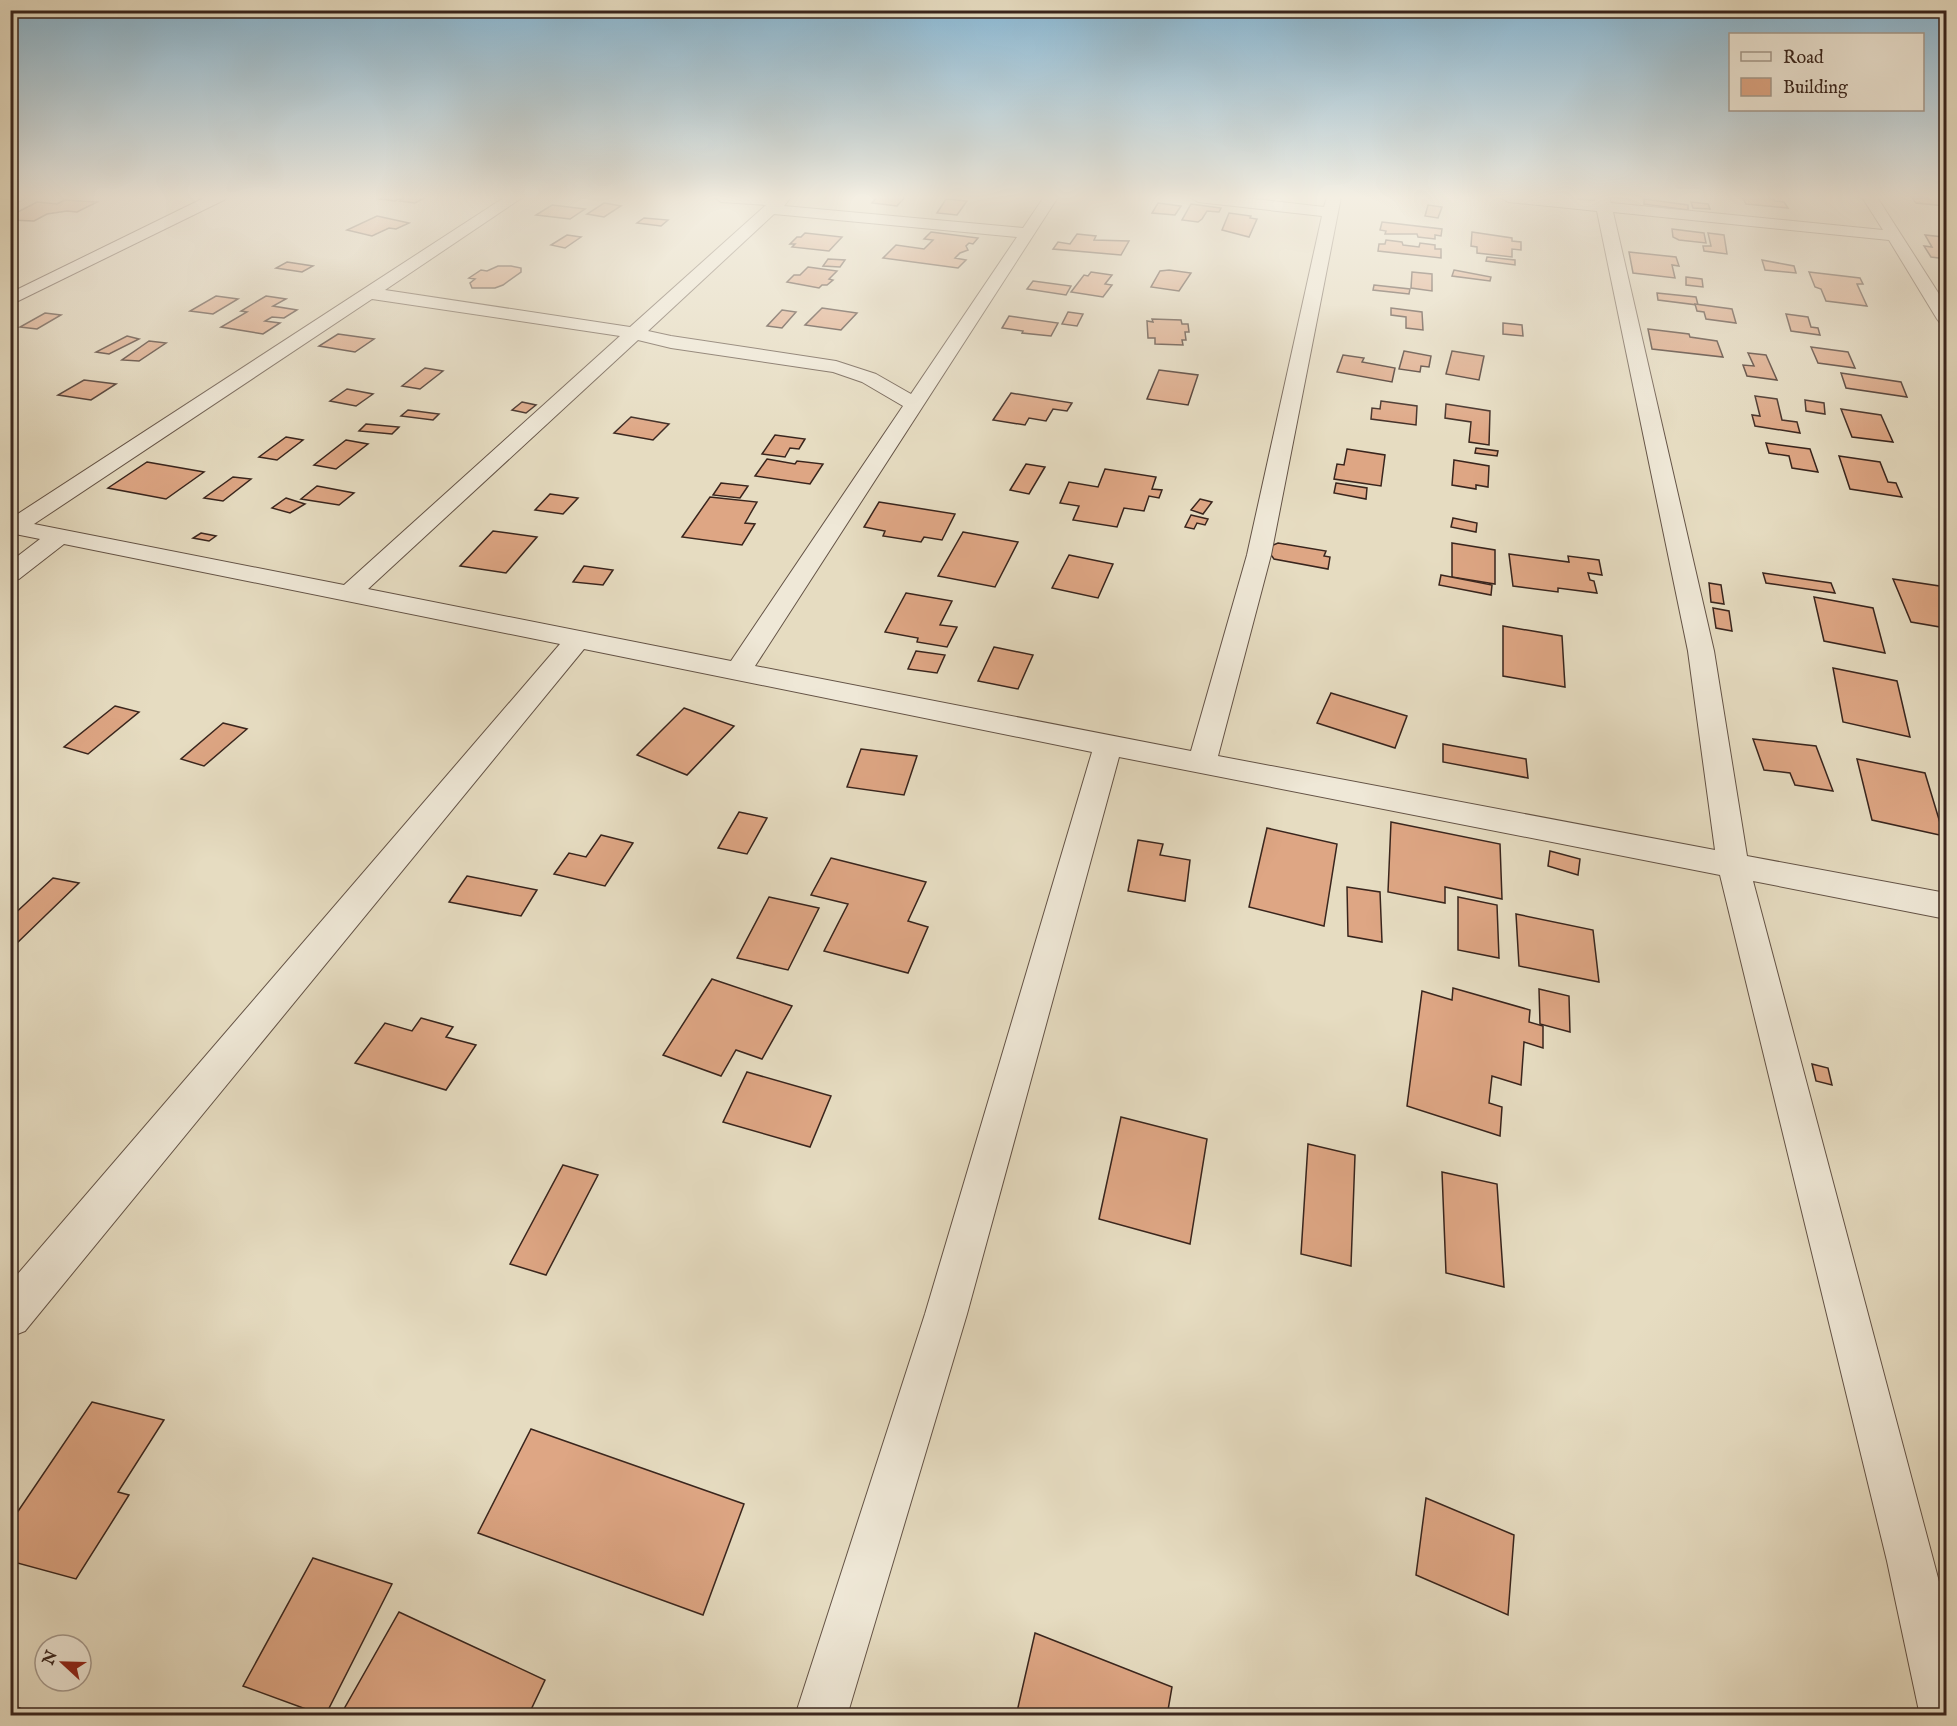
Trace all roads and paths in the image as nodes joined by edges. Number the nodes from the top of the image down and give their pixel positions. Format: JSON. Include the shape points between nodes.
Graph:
{"nodes":[{"id":1,"x":55,"y":278,"type":"edge"},
{"id":2,"x":391,"y":278,"type":"edge"},
{"id":3,"x":695,"y":278,"type":"edge"},
{"id":4,"x":998,"y":278,"type":"edge"},
{"id":5,"x":1317,"y":278,"type":"edge"},
{"id":6,"x":1620,"y":278,"type":"edge"},
{"id":7,"x":1921,"y":278,"type":"edge"},
{"id":8,"x":1924,"y":283,"type":"junction"},
{"id":9,"x":1947,"y":286,"type":"edge"},
{"id":10,"x":369,"y":292,"type":"junction"},
{"id":11,"x":10,"y":300,"type":"edge"},
{"id":12,"x":1947,"y":319,"type":"edge"},
{"id":13,"x":634,"y":333,"type":"junction"},
{"id":14,"x":915,"y":404,"type":"junction"},
{"id":15,"x":12,"y":526,"type":"edge"},
{"id":16,"x":59,"y":536,"type":"junction"},
{"id":17,"x":10,"y":574,"type":"edge"},
{"id":18,"x":349,"y":593,"type":"junction"},
{"id":19,"x":579,"y":638,"type":"junction"},
{"id":20,"x":739,"y":670,"type":"junction"},
{"id":21,"x":1108,"y":745,"type":"junction"},
{"id":22,"x":1202,"y":763,"type":"junction"},
{"id":23,"x":1733,"y":865,"type":"junction"},
{"id":24,"x":1947,"y":906,"type":"edge"},
{"id":25,"x":10,"y":1316,"type":"edge"},
{"id":26,"x":821,"y":1716,"type":"edge"},
{"id":27,"x":1946,"y":1716,"type":"edge"}],
"edges":[{"from":1,"to":11,"type":"street"},
{"from":2,"to":10,"type":"street"},
{"from":3,"to":13,"type":"street"},
{"from":4,"to":14,"type":"street"},
{"from":5,"to":22,"type":"street","via":[[1259,555]]},
{"from":6,"to":23,"type":"street","via":[[1701,651]]},
{"from":7,"to":8,"type":"street"},
{"from":8,"to":9,"type":"street"},
{"from":8,"to":12,"type":"street"},
{"from":10,"to":13,"type":"street"},
{"from":10,"to":15,"type":"street"},
{"from":13,"to":14,"type":"street","via":[[837,367],[869,378]]},
{"from":13,"to":18,"type":"street"},
{"from":14,"to":20,"type":"street"},
{"from":15,"to":16,"type":"street"},
{"from":16,"to":17,"type":"street"},
{"from":16,"to":18,"type":"street"},
{"from":18,"to":19,"type":"street"},
{"from":19,"to":20,"type":"street"},
{"from":19,"to":25,"type":"street"},
{"from":20,"to":21,"type":"street"},
{"from":21,"to":22,"type":"street"},
{"from":21,"to":26,"type":"street","via":[[946,1314]]},
{"from":22,"to":23,"type":"street"},
{"from":23,"to":24,"type":"street"},
{"from":23,"to":27,"type":"street","via":[[1911,1561]]}]}
